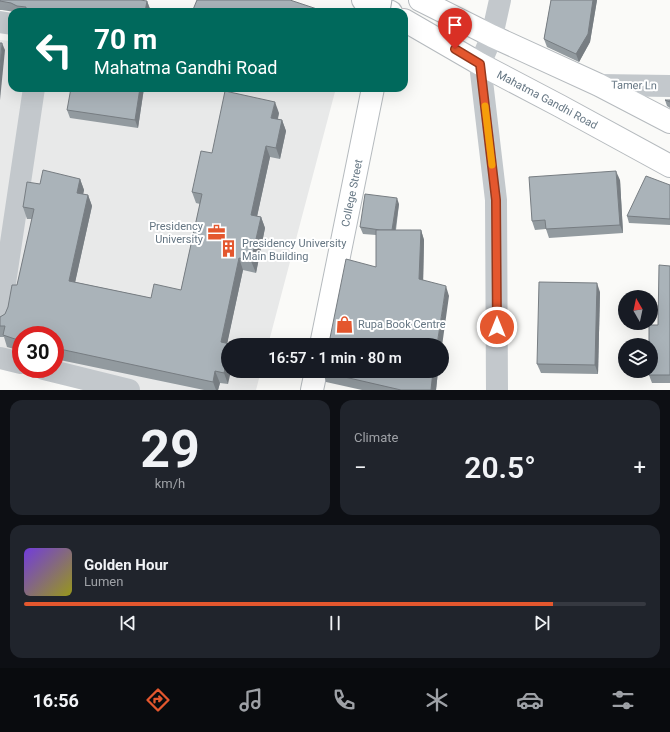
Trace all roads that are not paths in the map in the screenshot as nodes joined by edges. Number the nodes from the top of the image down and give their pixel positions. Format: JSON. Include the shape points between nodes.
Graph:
{"nodes":[{"id":1,"x":363,"y":0,"type":"edge"},
{"id":2,"x":420,"y":0,"type":"edge"},
{"id":3,"x":500,"y":0,"type":"edge"},
{"id":4,"x":381,"y":8,"type":"edge"},
{"id":5,"x":408,"y":22,"type":"edge"},
{"id":6,"x":492,"y":36,"type":"junction"},
{"id":7,"x":480,"y":64,"type":"junction"},
{"id":8,"x":599,"y":84,"type":"junction"},
{"id":9,"x":670,"y":86,"type":"edge"},
{"id":10,"x":33,"y":92,"type":"edge"},
{"id":11,"x":372,"y":92,"type":"edge"},
{"id":12,"x":670,"y":122,"type":"edge"},
{"id":13,"x":670,"y":166,"type":"edge"},
{"id":14,"x":2,"y":285,"type":"edge"},
{"id":15,"x":0,"y":317,"type":"edge"},
{"id":16,"x":322,"y":338,"type":"edge"},
{"id":17,"x":0,"y":358,"type":"edge"},
{"id":18,"x":12,"y":361,"type":"edge"},
{"id":19,"x":64,"y":374,"type":"edge"},
{"id":20,"x":315,"y":378,"type":"edge"},
{"id":21,"x":129,"y":390,"type":"edge"},
{"id":22,"x":312,"y":390,"type":"edge"},
{"id":23,"x":497,"y":390,"type":"edge"}],
"edges":[{"from":1,"to":4,"type":"main road"},
{"from":2,"to":6,"type":"main road"},
{"from":3,"to":6,"type":"street"},
{"from":5,"to":7,"type":"main road","name":"Mahatma Gandhi Road"},
{"from":6,"to":7,"type":"street"},
{"from":6,"to":8,"type":"main road"},
{"from":7,"to":13,"type":"main road","name":"Mahatma Gandhi Road"},
{"from":7,"to":23,"type":"street","via":[[496,200]]},
{"from":8,"to":9,"type":"street","name":"Tamer Ln"},
{"from":8,"to":12,"type":"main road"},
{"from":10,"to":14,"type":"street"},
{"from":11,"to":16,"type":"main road","name":"College Street"},
{"from":14,"to":15,"type":"street"},
{"from":17,"to":18,"type":"street"},
{"from":19,"to":21,"type":"street"},
{"from":20,"to":22,"type":"main road"}]}
